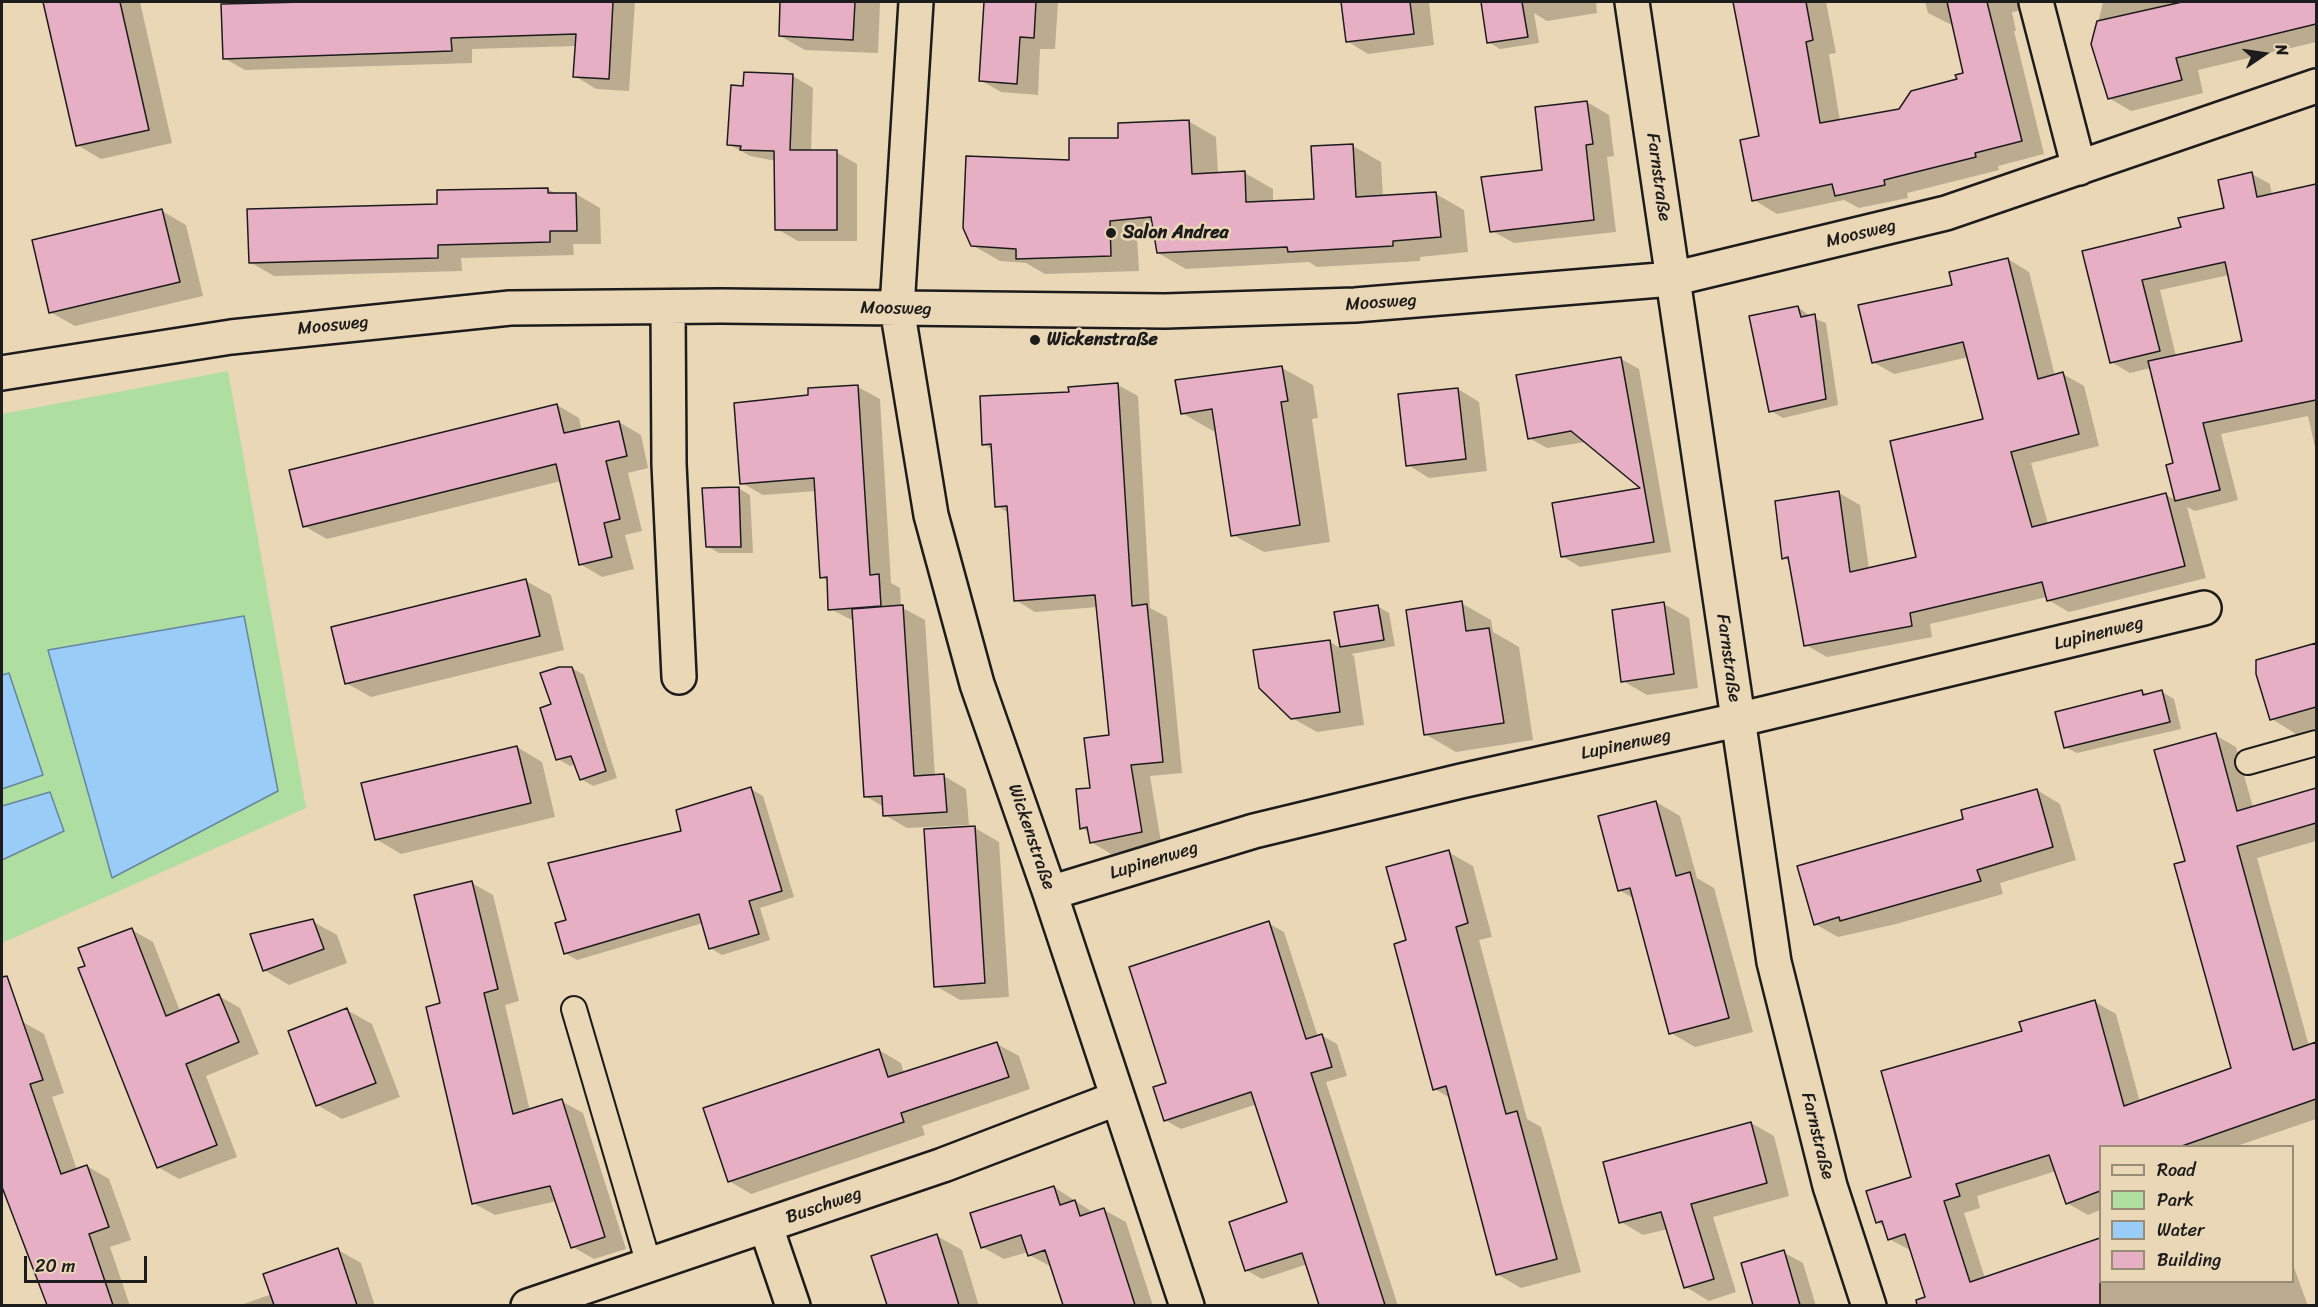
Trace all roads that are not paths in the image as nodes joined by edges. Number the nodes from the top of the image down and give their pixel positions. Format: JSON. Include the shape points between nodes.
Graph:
{"nodes":[{"id":1,"x":916,"y":2,"type":"edge"},
{"id":2,"x":1632,"y":2,"type":"edge"},
{"id":3,"x":2036,"y":2,"type":"edge"},
{"id":4,"x":2316,"y":86,"type":"edge"},
{"id":5,"x":2079,"y":168,"type":"junction"},
{"id":6,"x":1672,"y":279,"type":"junction"},
{"id":7,"x":668,"y":306,"type":"junction"},
{"id":8,"x":897,"y":308,"type":"junction"},
{"id":9,"x":2,"y":373,"type":"edge"},
{"id":10,"x":2204,"y":608,"type":"dead end"},
{"id":11,"x":680,"y":677,"type":"dead end"},
{"id":12,"x":1737,"y":720,"type":"junction"},
{"id":13,"x":2316,"y":743,"type":"edge"},
{"id":14,"x":2248,"y":762,"type":"dead end"},
{"id":15,"x":1050,"y":893,"type":"junction"},
{"id":16,"x":574,"y":1009,"type":"dead end"},
{"id":17,"x":1118,"y":1098,"type":"junction"},
{"id":18,"x":766,"y":1227,"type":"junction"},
{"id":19,"x":649,"y":1265,"type":"junction"},
{"id":20,"x":528,"y":1305,"type":"edge"},
{"id":21,"x":793,"y":1305,"type":"edge"},
{"id":22,"x":1187,"y":1305,"type":"edge"},
{"id":23,"x":1869,"y":1305,"type":"edge"}],
"edges":[{"from":1,"to":8,"type":"street","name":"Wickenstraße"},
{"from":2,"to":6,"type":"street","name":"Farnstraße"},
{"from":3,"to":5,"type":"street"},
{"from":4,"to":5,"type":"street","name":"Moosweg"},
{"from":5,"to":6,"type":"street","name":"Moosweg","via":[[1946,213]]},
{"from":6,"to":8,"type":"street","name":"Moosweg","via":[[1355,305],[1165,311]]},
{"from":6,"to":12,"type":"street","name":"Farnstraße"},
{"from":7,"to":8,"type":"street","name":"Moosweg"},
{"from":7,"to":9,"type":"street","name":"Moosweg","via":[[510,308],[231,337]]},
{"from":7,"to":11,"type":"street","via":[[669,464]]},
{"from":8,"to":15,"type":"street","name":"Wickenstraße","via":[[931,515],[977,684]]},
{"from":10,"to":12,"type":"street","name":"Lupinenweg"},
{"from":12,"to":15,"type":"street","name":"Lupinenweg","via":[[1254,831]]},
{"from":12,"to":23,"type":"street","name":"Farnstraße","via":[[1774,962],[1830,1186]]},
{"from":13,"to":14,"type":"lane"},
{"from":15,"to":17,"type":"street","name":"Wickenstraße"},
{"from":16,"to":19,"type":"lane"},
{"from":17,"to":18,"type":"street","name":"Buschweg"},
{"from":17,"to":22,"type":"street","name":"Wickenstraße"},
{"from":18,"to":19,"type":"street","name":"Buschweg"},
{"from":18,"to":21,"type":"street"},
{"from":19,"to":20,"type":"street","name":"Buschweg"}]}
